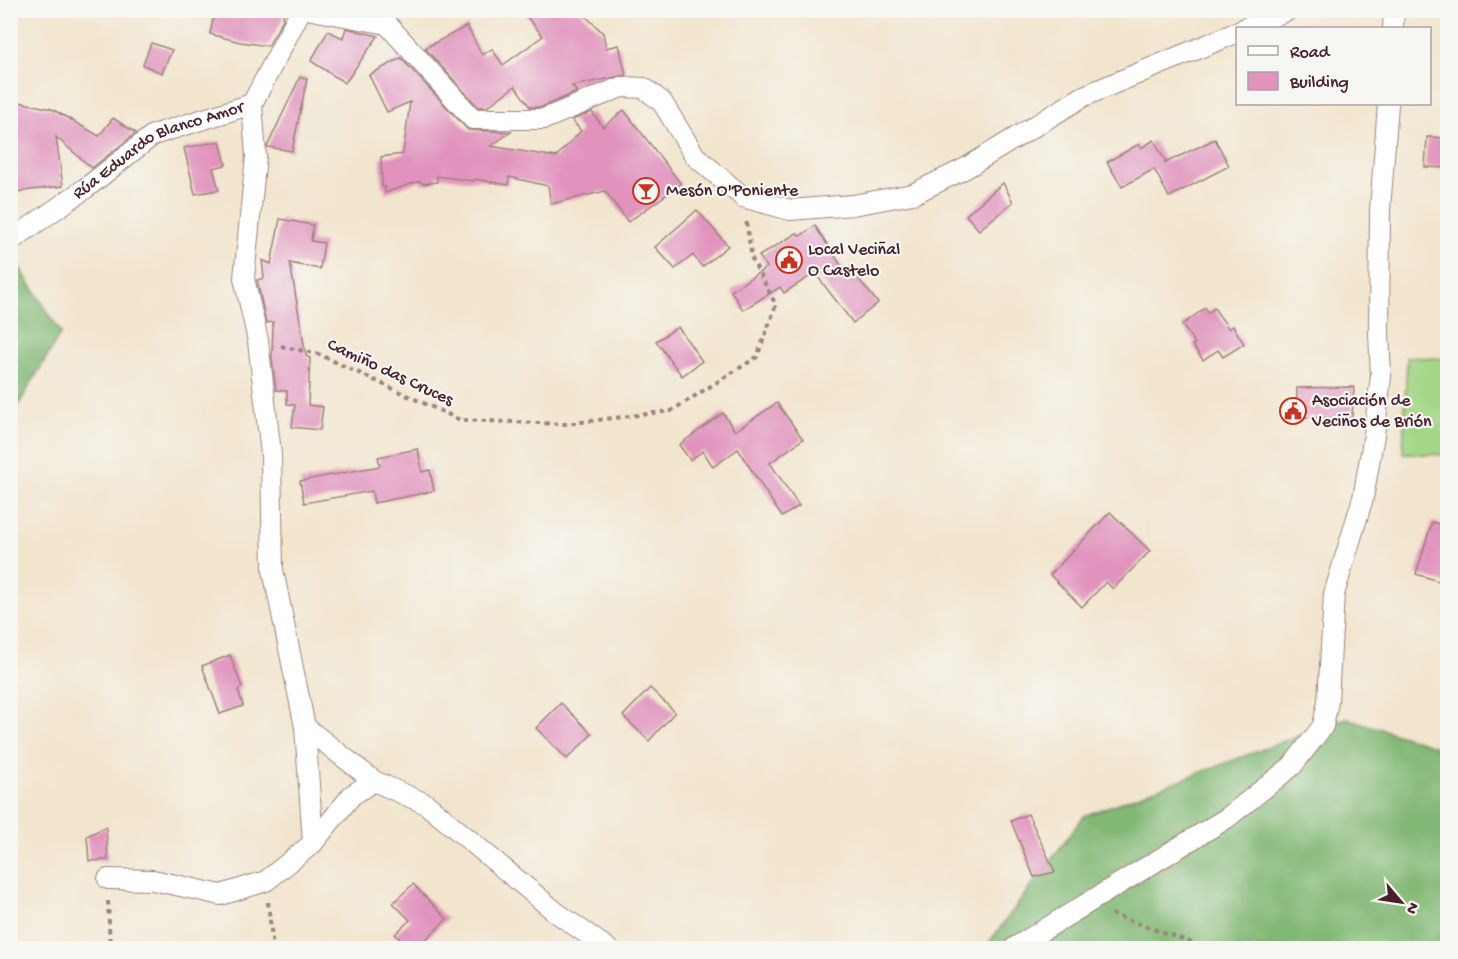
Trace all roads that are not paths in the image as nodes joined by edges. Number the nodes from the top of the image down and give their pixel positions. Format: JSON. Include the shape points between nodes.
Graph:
{"nodes":[{"id":1,"x":301,"y":10,"type":"edge"},
{"id":2,"x":312,"y":10,"type":"edge"},
{"id":3,"x":1288,"y":10,"type":"edge"},
{"id":4,"x":1394,"y":10,"type":"edge"},
{"id":5,"x":1247,"y":27,"type":"edge"},
{"id":6,"x":1393,"y":27,"type":"edge"},
{"id":7,"x":1236,"y":33,"type":"edge"},
{"id":8,"x":252,"y":104,"type":"junction"},
{"id":9,"x":1388,"y":105,"type":"edge"},
{"id":10,"x":10,"y":241,"type":"edge"},
{"id":11,"x":305,"y":727,"type":"junction"},
{"id":12,"x":374,"y":781,"type":"junction"},
{"id":13,"x":313,"y":843,"type":"junction"},
{"id":14,"x":108,"y":879,"type":"road end"},
{"id":15,"x":607,"y":948,"type":"edge"},
{"id":16,"x":1014,"y":948,"type":"edge"}],
"edges":[{"from":1,"to":8,"type":"street","name":"Rúa Eduardo Blanco Amor"},
{"from":2,"to":7,"type":"street","via":[[387,24],[473,119],[544,119],[621,87],[644,88],[662,102],[695,156],[743,197],[790,210],[853,205],[913,194],[966,168],[1084,96]]},
{"from":3,"to":5,"type":"street"},
{"from":4,"to":6,"type":"street"},
{"from":8,"to":10,"type":"street","name":"Rúa Eduardo Blanco Amor","via":[[153,135]]},
{"from":8,"to":11,"type":"street","via":[[256,156],[244,278],[258,341],[271,454],[273,570]]},
{"from":9,"to":16,"type":"street","via":[[1380,210],[1381,376],[1363,498],[1334,594],[1323,726],[1292,766],[1227,818]]},
{"from":11,"to":12,"type":"street"},
{"from":11,"to":13,"type":"street"},
{"from":12,"to":13,"type":"street","via":[[352,795]]},
{"from":12,"to":15,"type":"street","via":[[426,804],[557,913]]},
{"from":13,"to":14,"type":"street","via":[[266,881],[221,895],[153,880]]}]}
